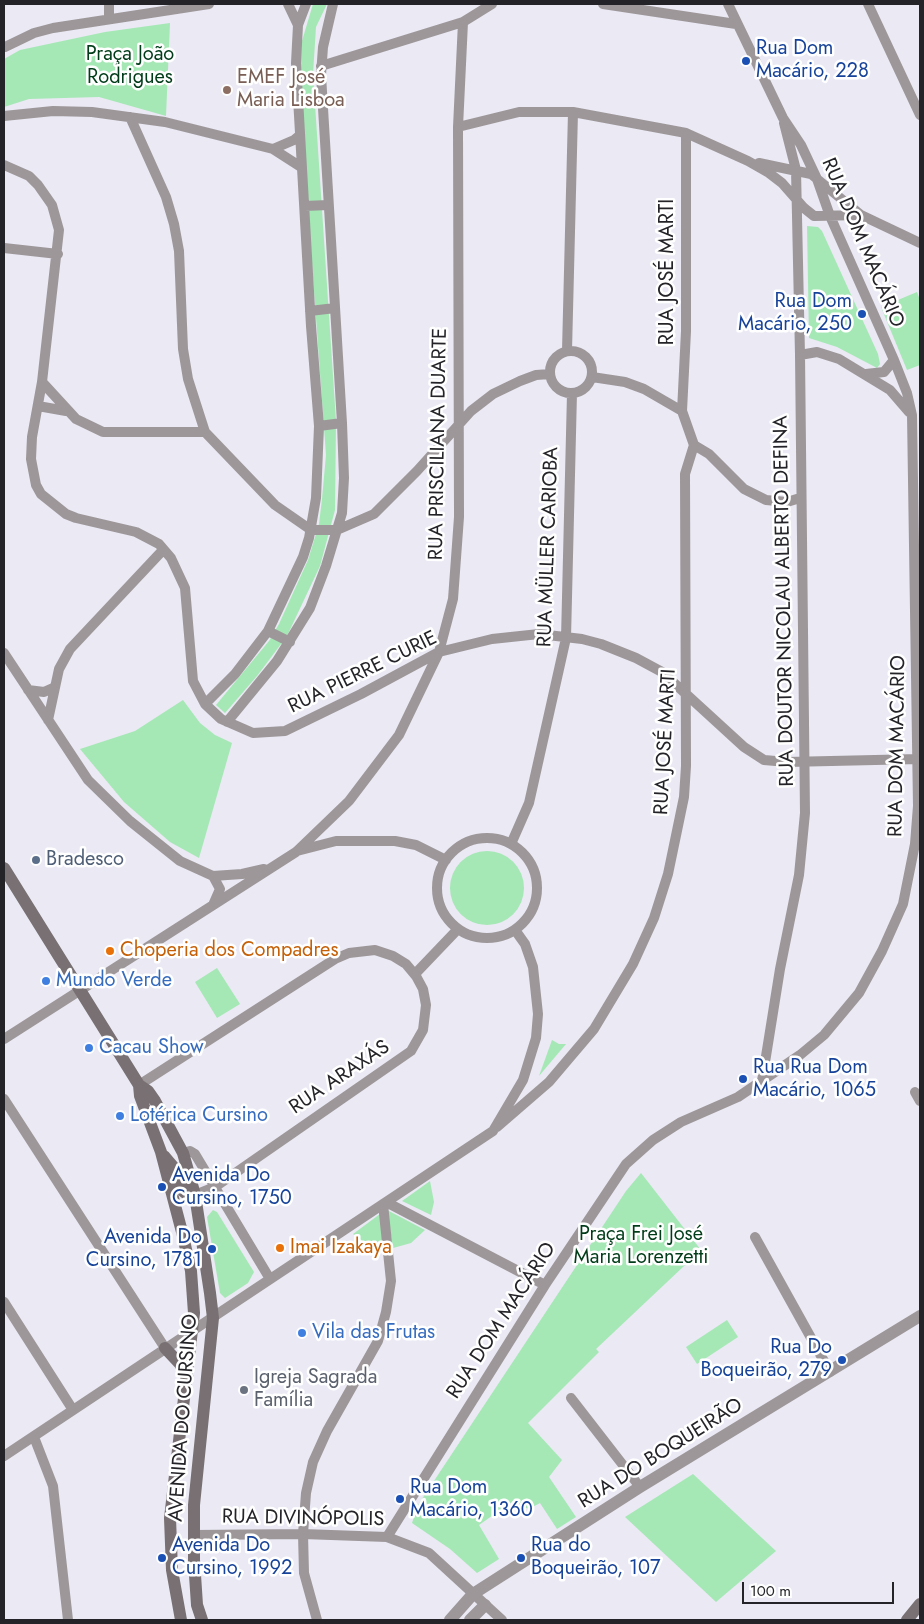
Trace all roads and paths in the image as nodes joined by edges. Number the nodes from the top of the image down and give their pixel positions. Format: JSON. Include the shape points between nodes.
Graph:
{"nodes":[{"id":1,"x":109,"y":4,"type":"edge"},
{"id":2,"x":209,"y":4,"type":"edge"},
{"id":3,"x":288,"y":4,"type":"edge"},
{"id":4,"x":306,"y":4,"type":"edge"},
{"id":5,"x":333,"y":4,"type":"edge"},
{"id":6,"x":492,"y":4,"type":"edge"},
{"id":7,"x":603,"y":4,"type":"edge"},
{"id":8,"x":728,"y":4,"type":"edge"},
{"id":9,"x":868,"y":4,"type":"edge"},
{"id":10,"x":109,"y":18,"type":"junction"},
{"id":11,"x":463,"y":22,"type":"junction"},
{"id":12,"x":736,"y":24,"type":"junction"},
{"id":13,"x":298,"y":25,"type":"junction"},
{"id":14,"x":6,"y":47,"type":"dead end"},
{"id":15,"x":321,"y":66,"type":"junction"},
{"id":16,"x":573,"y":112,"type":"junction"},
{"id":17,"x":920,"y":115,"type":"edge"},
{"id":18,"x":4,"y":116,"type":"edge"},
{"id":19,"x":130,"y":116,"type":"junction"},
{"id":20,"x":783,"y":118,"type":"junction"},
{"id":21,"x":458,"y":127,"type":"junction"},
{"id":22,"x":686,"y":133,"type":"junction"},
{"id":23,"x":300,"y":135,"type":"junction"},
{"id":24,"x":273,"y":149,"type":"junction"},
{"id":25,"x":748,"y":161,"type":"junction"},
{"id":26,"x":4,"y":166,"type":"edge"},
{"id":27,"x":302,"y":167,"type":"junction"},
{"id":28,"x":796,"y":170,"type":"junction"},
{"id":29,"x":817,"y":179,"type":"junction"},
{"id":30,"x":797,"y":198,"type":"junction"},
{"id":31,"x":328,"y":205,"type":"junction"},
{"id":32,"x":305,"y":206,"type":"junction"},
{"id":33,"x":861,"y":215,"type":"junction"},
{"id":34,"x":830,"y":216,"type":"junction"},
{"id":35,"x":920,"y":243,"type":"edge"},
{"id":36,"x":4,"y":248,"type":"edge"},
{"id":37,"x":58,"y":254,"type":"junction"},
{"id":38,"x":335,"y":308,"type":"junction"},
{"id":39,"x":310,"y":311,"type":"junction"},
{"id":40,"x":566,"y":351,"type":"junction"},
{"id":41,"x":800,"y":355,"type":"junction"},
{"id":42,"x":894,"y":360,"type":"junction"},
{"id":43,"x":550,"y":374,"type":"junction"},
{"id":44,"x":865,"y":374,"type":"junction"},
{"id":45,"x":592,"y":376,"type":"junction"},
{"id":46,"x":42,"y":382,"type":"junction"},
{"id":47,"x":572,"y":393,"type":"junction"},
{"id":48,"x":38,"y":406,"type":"junction"},
{"id":49,"x":682,"y":410,"type":"junction"},
{"id":50,"x":66,"y":411,"type":"junction"},
{"id":51,"x":912,"y":415,"type":"junction"},
{"id":52,"x":342,"y":423,"type":"junction"},
{"id":53,"x":459,"y":424,"type":"junction"},
{"id":54,"x":319,"y":426,"type":"junction"},
{"id":55,"x":205,"y":432,"type":"junction"},
{"id":56,"x":694,"y":445,"type":"junction"},
{"id":57,"x":800,"y":498,"type":"junction"},
{"id":58,"x":311,"y":530,"type":"junction"},
{"id":59,"x":337,"y":530,"type":"junction"},
{"id":60,"x":163,"y":550,"type":"junction"},
{"id":61,"x":268,"y":631,"type":"junction"},
{"id":62,"x":566,"y":638,"type":"junction"},
{"id":63,"x":290,"y":642,"type":"junction"},
{"id":64,"x":439,"y":652,"type":"junction"},
{"id":65,"x":4,"y":653,"type":"edge"},
{"id":66,"x":56,"y":687,"type":"junction"},
{"id":67,"x":28,"y":690,"type":"junction"},
{"id":68,"x":687,"y":693,"type":"junction"},
{"id":69,"x":206,"y":704,"type":"junction"},
{"id":70,"x":48,"y":720,"type":"junction"},
{"id":71,"x":227,"y":722,"type":"junction"},
{"id":72,"x":919,"y":759,"type":"junction"},
{"id":73,"x":804,"y":762,"type":"junction"},
{"id":74,"x":323,"y":828,"type":"junction"},
{"id":75,"x":336,"y":841,"type":"junction"},
{"id":76,"x":510,"y":844,"type":"junction"},
{"id":77,"x":296,"y":852,"type":"junction"},
{"id":78,"x":446,"y":860,"type":"junction"},
{"id":79,"x":277,"y":864,"type":"junction"},
{"id":80,"x":4,"y":868,"type":"edge"},
{"id":81,"x":213,"y":876,"type":"junction"},
{"id":82,"x":211,"y":908,"type":"junction"},
{"id":83,"x":458,"y":929,"type":"junction"},
{"id":84,"x":515,"y":930,"type":"junction"},
{"id":85,"x":415,"y":974,"type":"junction"},
{"id":86,"x":80,"y":989,"type":"junction"},
{"id":87,"x":4,"y":1039,"type":"edge"},
{"id":88,"x":762,"y":1082,"type":"junction"},
{"id":89,"x":138,"y":1085,"type":"junction"},
{"id":90,"x":915,"y":1092,"type":"dead end"},
{"id":91,"x":4,"y":1099,"type":"edge"},
{"id":92,"x":920,"y":1101,"type":"edge"},
{"id":93,"x":493,"y":1131,"type":"junction"},
{"id":94,"x":160,"y":1152,"type":"junction"},
{"id":95,"x":183,"y":1153,"type":"junction"},
{"id":96,"x":215,"y":1187,"type":"junction"},
{"id":97,"x":195,"y":1195,"type":"junction"},
{"id":98,"x":384,"y":1203,"type":"junction"},
{"id":99,"x":755,"y":1237,"type":"dead end"},
{"id":100,"x":270,"y":1279,"type":"junction"},
{"id":101,"x":545,"y":1285,"type":"junction"},
{"id":102,"x":4,"y":1302,"type":"edge"},
{"id":103,"x":920,"y":1316,"type":"edge"},
{"id":104,"x":212,"y":1318,"type":"junction"},
{"id":105,"x":194,"y":1330,"type":"junction"},
{"id":106,"x":165,"y":1348,"type":"junction"},
{"id":107,"x":830,"y":1372,"type":"junction"},
{"id":108,"x":188,"y":1378,"type":"junction"},
{"id":109,"x":571,"y":1398,"type":"dead end"},
{"id":110,"x":73,"y":1410,"type":"junction"},
{"id":111,"x":34,"y":1437,"type":"junction"},
{"id":112,"x":4,"y":1456,"type":"edge"},
{"id":113,"x":640,"y":1487,"type":"junction"},
{"id":114,"x":303,"y":1534,"type":"junction"},
{"id":115,"x":194,"y":1535,"type":"junction"},
{"id":116,"x":387,"y":1537,"type":"junction"},
{"id":117,"x":474,"y":1594,"type":"junction"},
{"id":118,"x":920,"y":1604,"type":"edge"},
{"id":119,"x":485,"y":1605,"type":"junction"},
{"id":120,"x":68,"y":1620,"type":"edge"},
{"id":121,"x":181,"y":1620,"type":"edge"},
{"id":122,"x":202,"y":1620,"type":"edge"},
{"id":123,"x":317,"y":1620,"type":"edge"},
{"id":124,"x":450,"y":1620,"type":"edge"},
{"id":125,"x":470,"y":1620,"type":"edge"},
{"id":126,"x":502,"y":1620,"type":"edge"},
{"id":127,"x":906,"y":1620,"type":"edge"}],
"edges":[{"from":1,"to":10,"type":"street"},
{"from":2,"to":10,"type":"street"},
{"from":3,"to":13,"type":"street"},
{"from":4,"to":13,"type":"street"},
{"from":5,"to":15,"type":"street"},
{"from":6,"to":11,"type":"street"},
{"from":7,"to":12,"type":"street"},
{"from":8,"to":12,"type":"street","name":"RUA DOM MACÁRIO"},
{"from":9,"to":17,"type":"street"},
{"from":10,"to":14,"type":"street","via":[[34,33]]},
{"from":11,"to":15,"type":"street"},
{"from":11,"to":21,"type":"street","name":"RUA PRISCILIANA DUARTE"},
{"from":12,"to":20,"type":"street","name":"RUA DOM MACÁRIO"},
{"from":13,"to":23,"type":"street","via":[[296,63]]},
{"from":15,"to":31,"type":"street"},
{"from":16,"to":21,"type":"street","via":[[519,112]]},
{"from":16,"to":22,"type":"street"},
{"from":16,"to":40,"type":"street"},
{"from":18,"to":19,"type":"street","via":[[53,111]]},
{"from":19,"to":24,"type":"street"},
{"from":19,"to":55,"type":"street","via":[[166,197],[174,224],[179,252],[183,349],[188,380]]},
{"from":20,"to":28,"type":"street","name":"RUA DOUTOR NICOLAU ALBERTO DEFINA"},
{"from":20,"to":29,"type":"street","name":"RUA DOM MACÁRIO","via":[[801,145]]},
{"from":21,"to":53,"type":"street","name":"RUA PRISCILIANA DUARTE"},
{"from":22,"to":25,"type":"street"},
{"from":22,"to":49,"type":"street","name":"RUA JOSÉ MARTI","via":[[686,331]]},
{"from":23,"to":24,"type":"street"},
{"from":23,"to":27,"type":"street"},
{"from":24,"to":27,"type":"street"},
{"from":25,"to":28,"type":"street"},
{"from":25,"to":30,"type":"street","via":[[782,183]]},
{"from":26,"to":37,"type":"street","name":"RUA PIERRE CURIE","via":[[29,176],[44,193],[59,230]]},
{"from":27,"to":32,"type":"street"},
{"from":28,"to":29,"type":"street"},
{"from":28,"to":30,"type":"street","name":"RUA DOUTOR NICOLAU ALBERTO DEFINA"},
{"from":29,"to":33,"type":"street"},
{"from":29,"to":34,"type":"street","name":"RUA DOM MACÁRIO"},
{"from":30,"to":34,"type":"street","via":[[814,216]]},
{"from":30,"to":41,"type":"street","name":"RUA DOUTOR NICOLAU ALBERTO DEFINA"},
{"from":31,"to":32,"type":"street"},
{"from":31,"to":38,"type":"street"},
{"from":32,"to":39,"type":"street"},
{"from":33,"to":34,"type":"street"},
{"from":33,"to":35,"type":"street"},
{"from":34,"to":42,"type":"street","name":"RUA DOM MACÁRIO"},
{"from":36,"to":37,"type":"street"},
{"from":37,"to":46,"type":"street","name":"RUA PIERRE CURIE"},
{"from":38,"to":39,"type":"street"},
{"from":38,"to":52,"type":"street"},
{"from":39,"to":54,"type":"street"},
{"from":40,"to":43,"type":"street","via":[[556,357]]},
{"from":40,"to":45,"type":"street","via":[[579,352],[588,359]]},
{"from":41,"to":44,"type":"street","via":[[827,353]]},
{"from":41,"to":57,"type":"street","name":"RUA DOUTOR NICOLAU ALBERTO DEFINA"},
{"from":42,"to":44,"type":"street","via":[[884,372]]},
{"from":42,"to":51,"type":"street","name":"RUA DOM MACÁRIO"},
{"from":43,"to":47,"type":"street","via":[[555,386]]},
{"from":43,"to":53,"type":"street","via":[[536,375],[499,391]]},
{"from":44,"to":51,"type":"street","via":[[890,390]]},
{"from":45,"to":47,"type":"street","via":[[585,388]]},
{"from":45,"to":49,"type":"street","via":[[644,389]]},
{"from":46,"to":48,"type":"street","name":"RUA PIERRE CURIE"},
{"from":46,"to":50,"type":"street"},
{"from":47,"to":62,"type":"street","name":"RUA MÜLLER CARIOBA"},
{"from":48,"to":50,"type":"street"},
{"from":48,"to":60,"type":"street","name":"RUA PIERRE CURIE","via":[[31,459],[41,494],[76,518],[136,532],[159,544]]},
{"from":49,"to":56,"type":"street"},
{"from":50,"to":55,"type":"street","via":[[103,432]]},
{"from":51,"to":72,"type":"street","name":"RUA DOM MACÁRIO"},
{"from":52,"to":54,"type":"street"},
{"from":52,"to":59,"type":"street","via":[[344,478],[342,513]]},
{"from":53,"to":59,"type":"street","via":[[374,514]]},
{"from":53,"to":64,"type":"street","name":"RUA PRISCILIANA DUARTE","via":[[459,517],[453,599]]},
{"from":54,"to":58,"type":"street","via":[[316,498]]},
{"from":55,"to":58,"type":"street","via":[[275,505]]},
{"from":56,"to":57,"type":"street","via":[[709,454],[744,489],[766,500],[787,502]]},
{"from":56,"to":68,"type":"street","name":"RUA JOSÉ MARTI","via":[[686,474]]},
{"from":57,"to":73,"type":"street","name":"RUA DOUTOR NICOLAU ALBERTO DEFINA"},
{"from":58,"to":59,"type":"street"},
{"from":58,"to":61,"type":"street","via":[[303,558]]},
{"from":59,"to":63,"type":"street","via":[[310,608]]},
{"from":60,"to":66,"type":"street","via":[[73,644],[59,669]]},
{"from":60,"to":69,"type":"street","name":"RUA PIERRE CURIE","via":[[178,569],[185,588],[193,681]]},
{"from":61,"to":63,"type":"street"},
{"from":61,"to":69,"type":"street","via":[[236,674]]},
{"from":62,"to":64,"type":"street","name":"RUA PIERRE CURIE","via":[[515,635]]},
{"from":62,"to":68,"type":"street","name":"RUA PIERRE CURIE","via":[[601,644],[636,658],[669,676]]},
{"from":62,"to":76,"type":"street","name":"RUA MÜLLER CARIOBA","via":[[530,803]]},
{"from":63,"to":71,"type":"street"},
{"from":64,"to":71,"type":"street","name":"RUA PIERRE CURIE","via":[[285,731],[254,733]]},
{"from":64,"to":74,"type":"street","name":"RUA PRISCILIANA DUARTE","via":[[399,735],[349,801]]},
{"from":65,"to":67,"type":"street"},
{"from":66,"to":67,"type":"street","via":[[44,692]]},
{"from":66,"to":70,"type":"street"},
{"from":67,"to":70,"type":"street"},
{"from":68,"to":73,"type":"street","name":"RUA PIERRE CURIE","via":[[759,758],[771,762]]},
{"from":68,"to":93,"type":"street","name":"RUA JOSÉ MARTI","via":[[684,797],[668,874],[654,918],[628,972],[594,1029],[543,1088]]},
{"from":69,"to":71,"type":"street","name":"RUA PIERRE CURIE"},
{"from":70,"to":81,"type":"street","via":[[101,795],[180,861]]},
{"from":72,"to":73,"type":"street","name":"RUA PIERRE CURIE"},
{"from":72,"to":88,"type":"street","name":"RUA DOM MACÁRIO","via":[[915,844],[903,904],[882,951],[840,1018],[800,1055]]},
{"from":73,"to":88,"type":"street","name":"RUA DOUTOR NICOLAU ALBERTO DEFINA","via":[[799,875]]},
{"from":74,"to":75,"type":"street"},
{"from":74,"to":77,"type":"street","name":"RUA PRISCILIANA DUARTE"},
{"from":75,"to":77,"type":"street"},
{"from":75,"to":78,"type":"street","via":[[395,841],[416,845]]},
{"from":76,"to":78,"type":"street","via":[[489,838],[473,840],[456,849]]},
{"from":76,"to":84,"type":"street","via":[[530,863],[537,888],[530,914]]},
{"from":77,"to":79,"type":"street"},
{"from":78,"to":83,"type":"street","via":[[438,880],[438,897],[444,914]]},
{"from":79,"to":81,"type":"street","via":[[242,874]]},
{"from":79,"to":82,"type":"street"},
{"from":80,"to":86,"type":"main road","name":"AVENIDA DO CURSINO"},
{"from":81,"to":82,"type":"street","via":[[220,889]]},
{"from":82,"to":86,"type":"street"},
{"from":83,"to":84,"type":"street","via":[[486,938],[504,936]]},
{"from":83,"to":85,"type":"street"},
{"from":84,"to":93,"type":"street","via":[[526,944],[533,967],[538,1006],[536,1038],[523,1080]]},
{"from":85,"to":89,"type":"street","via":[[406,964],[375,950],[348,953]]},
{"from":85,"to":96,"type":"street","name":"RUA ARAXÁS","via":[[423,989],[426,1005],[423,1030],[411,1051]]},
{"from":86,"to":87,"type":"street"},
{"from":86,"to":89,"type":"main road","name":"AVENIDA DO CURSINO"},
{"from":88,"to":101,"type":"street","name":"RUA DOM MACÁRIO","via":[[728,1102],[681,1122],[653,1140],[626,1164]]},
{"from":89,"to":94,"type":"main road","name":"AVENIDA DO CURSINO"},
{"from":89,"to":95,"type":"main road","name":"AVENIDA DO CURSINO","via":[[155,1101]]},
{"from":90,"to":92,"type":"street"},
{"from":91,"to":106,"type":"street"},
{"from":93,"to":98,"type":"street","name":"RUA JOSÉ MARTI"},
{"from":94,"to":97,"type":"main road","via":[[174,1169],[184,1192]]},
{"from":94,"to":105,"type":"main road","name":"AVENIDA DO CURSINO","via":[[191,1271]]},
{"from":95,"to":96,"type":"street","via":[[190,1151],[196,1154]]},
{"from":95,"to":97,"type":"main road","name":"AVENIDA DO CURSINO"},
{"from":96,"to":97,"type":"street","name":"RUA ARAXÁS"},
{"from":96,"to":100,"type":"street"},
{"from":97,"to":104,"type":"main road","name":"AVENIDA DO CURSINO"},
{"from":98,"to":100,"type":"street","name":"RUA JOSÉ MARTI"},
{"from":98,"to":101,"type":"street"},
{"from":98,"to":114,"type":"street","via":[[391,1281],[386,1312],[378,1340],[327,1430],[313,1462],[306,1493]]},
{"from":99,"to":107,"type":"street"},
{"from":100,"to":104,"type":"street","name":"RUA JOSÉ MARTI"},
{"from":101,"to":116,"type":"street","name":"RUA DOM MACÁRIO"},
{"from":102,"to":110,"type":"street"},
{"from":103,"to":107,"type":"street","name":"RUA DO BOQUEIRÃO"},
{"from":104,"to":105,"type":"street","name":"RUA JOSÉ MARTI"},
{"from":104,"to":115,"type":"main road","name":"AVENIDA DO CURSINO"},
{"from":105,"to":106,"type":"street","name":"RUA JOSÉ MARTI"},
{"from":105,"to":108,"type":"main road","name":"AVENIDA DO CURSINO"},
{"from":106,"to":108,"type":"main road"},
{"from":106,"to":110,"type":"street","name":"RUA JOSÉ MARTI"},
{"from":107,"to":113,"type":"street","name":"RUA DO BOQUEIRÃO"},
{"from":108,"to":121,"type":"main road","name":"AVENIDA DO CURSINO","via":[[170,1518],[172,1570]]},
{"from":109,"to":113,"type":"street"},
{"from":110,"to":111,"type":"street","name":"RUA JOSÉ MARTI"},
{"from":111,"to":112,"type":"street","name":"RUA JOSÉ MARTI"},
{"from":111,"to":120,"type":"street","via":[[53,1486]]},
{"from":113,"to":117,"type":"street","name":"RUA DO BOQUEIRÃO"},
{"from":114,"to":115,"type":"street","name":"RUA DIVINÓPOLIS"},
{"from":114,"to":116,"type":"street","name":"RUA DIVINÓPOLIS"},
{"from":114,"to":123,"type":"street","via":[[304,1573]]},
{"from":115,"to":122,"type":"main road","name":"AVENIDA DO CURSINO","via":[[197,1605]]},
{"from":116,"to":117,"type":"street","name":"RUA DIVINÓPOLIS","via":[[428,1554]]},
{"from":117,"to":119,"type":"street","name":"RUA DIVINÓPOLIS"},
{"from":117,"to":124,"type":"street","name":"RUA DO BOQUEIRÃO"},
{"from":118,"to":127,"type":"main road"},
{"from":119,"to":125,"type":"street"},
{"from":119,"to":126,"type":"street","name":"RUA DIVINÓPOLIS"}]}
